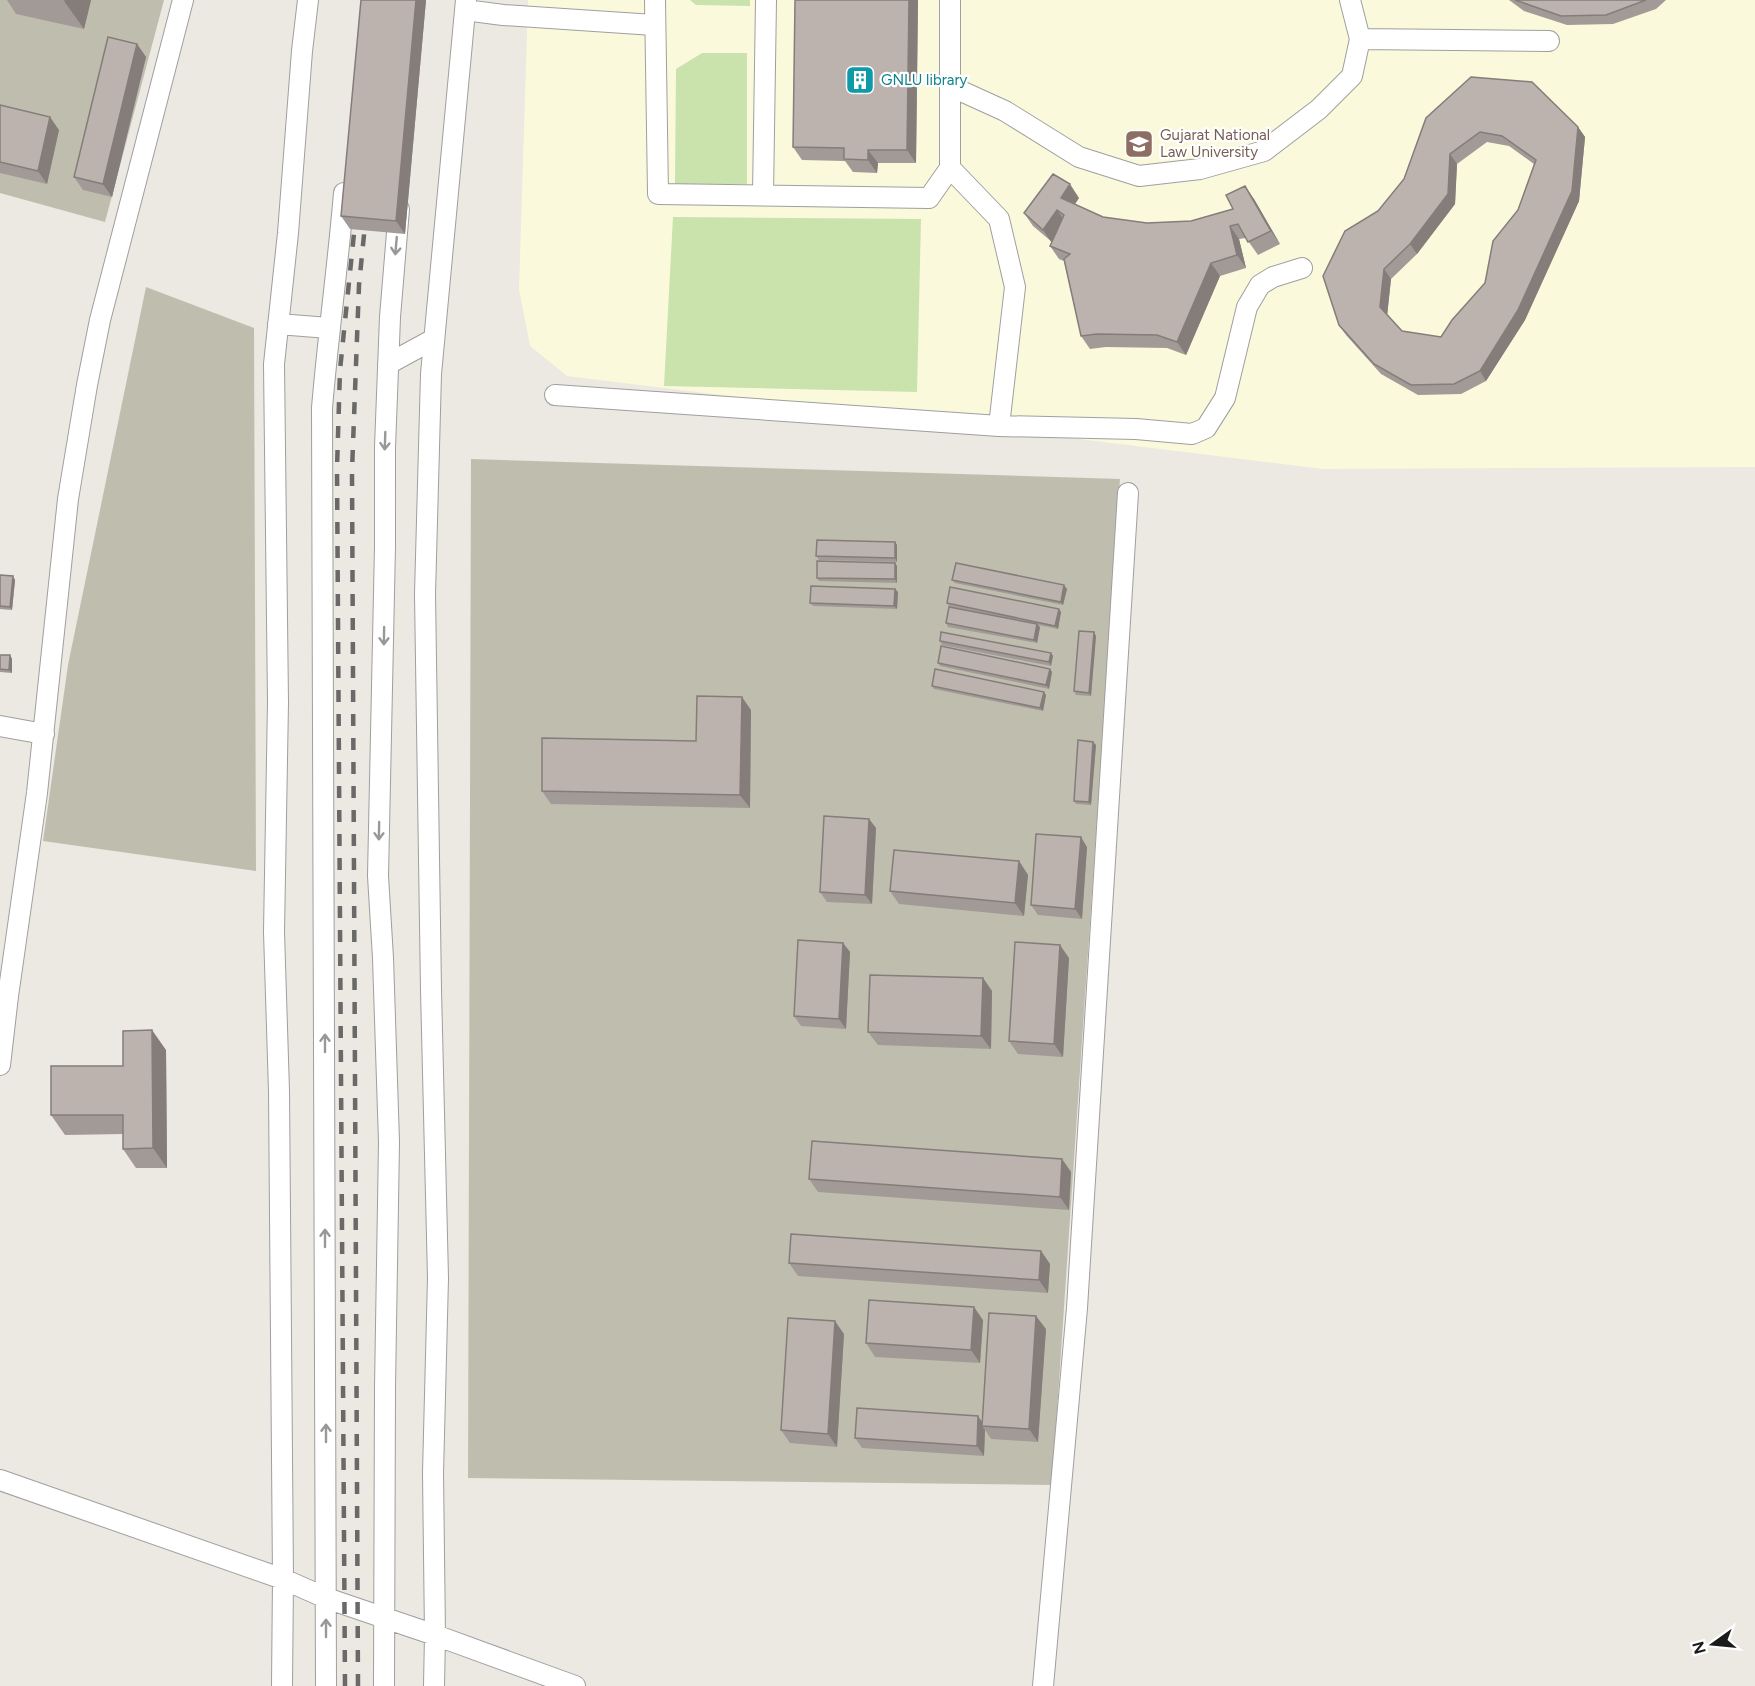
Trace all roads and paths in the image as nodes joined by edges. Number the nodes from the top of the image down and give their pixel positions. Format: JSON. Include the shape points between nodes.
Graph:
{"nodes":[{"id":1,"x":183,"y":0,"type":"edge"},
{"id":2,"x":309,"y":0,"type":"edge"},
{"id":3,"x":655,"y":0,"type":"edge"},
{"id":4,"x":766,"y":0,"type":"edge"},
{"id":5,"x":950,"y":0,"type":"edge"},
{"id":6,"x":1350,"y":0,"type":"edge"},
{"id":7,"x":465,"y":5,"type":"edge"},
{"id":8,"x":654,"y":25,"type":"junction"},
{"id":9,"x":1360,"y":39,"type":"junction"},
{"id":10,"x":1549,"y":41,"type":"dead end"},
{"id":11,"x":950,"y":86,"type":"junction"},
{"id":12,"x":950,"y":168,"type":"junction"},
{"id":13,"x":346,"y":172,"type":"edge"},
{"id":14,"x":400,"y":193,"type":"edge"},
{"id":15,"x":763,"y":195,"type":"junction"},
{"id":16,"x":1302,"y":268,"type":"dead end"},
{"id":17,"x":278,"y":324,"type":"junction"},
{"id":18,"x":328,"y":328,"type":"junction"},
{"id":19,"x":434,"y":339,"type":"junction"},
{"id":20,"x":388,"y":364,"type":"junction"},
{"id":21,"x":555,"y":395,"type":"dead end"},
{"id":22,"x":999,"y":426,"type":"junction"},
{"id":23,"x":1128,"y":493,"type":"dead end"},
{"id":24,"x":0,"y":726,"type":"edge"},
{"id":25,"x":44,"y":734,"type":"junction"},
{"id":26,"x":0,"y":1065,"type":"edge"},
{"id":27,"x":0,"y":1480,"type":"edge"},
{"id":28,"x":283,"y":1579,"type":"junction"},
{"id":29,"x":326,"y":1598,"type":"junction"},
{"id":30,"x":384,"y":1618,"type":"junction"},
{"id":31,"x":435,"y":1635,"type":"junction"},
{"id":32,"x":282,"y":1686,"type":"edge"},
{"id":33,"x":326,"y":1686,"type":"edge"},
{"id":34,"x":384,"y":1686,"type":"edge"},
{"id":35,"x":434,"y":1686,"type":"edge"},
{"id":36,"x":574,"y":1686,"type":"edge"},
{"id":37,"x":1042,"y":1686,"type":"edge"}],
"edges":[{"from":1,"to":25,"type":"street","via":[[100,320],[87,385],[68,499]]},
{"from":2,"to":17,"type":"street"},
{"from":3,"to":8,"type":"street"},
{"from":4,"to":15,"type":"street"},
{"from":5,"to":11,"type":"street"},
{"from":6,"to":9,"type":"street"},
{"from":7,"to":8,"type":"street","via":[[526,17]]},
{"from":7,"to":19,"type":"street"},
{"from":8,"to":15,"type":"street","via":[[658,194]]},
{"from":9,"to":10,"type":"street"},
{"from":9,"to":11,"type":"street","via":[[1352,76],[1319,109],[1264,151],[1200,169],[1139,176],[1079,157],[1005,111]]},
{"from":11,"to":12,"type":"street"},
{"from":12,"to":15,"type":"street","via":[[929,198]]},
{"from":12,"to":22,"type":"street","via":[[999,219],[1015,287]]},
{"from":13,"to":18,"type":"street"},
{"from":14,"to":20,"type":"street","one_way":true},
{"from":16,"to":22,"type":"street","via":[[1260,285],[1247,307],[1225,398],[1206,428],[1192,434]]},
{"from":17,"to":18,"type":"street"},
{"from":17,"to":28,"type":"street","via":[[274,364],[278,702],[274,932]]},
{"from":29,"to":18,"type":"street","one_way":true,"via":[[322,408]]},
{"from":19,"to":20,"type":"street"},
{"from":19,"to":31,"type":"street","via":[[425,594],[438,1278],[433,1473]]},
{"from":20,"to":30,"type":"street","one_way":true,"via":[[378,876],[389,1142]]},
{"from":21,"to":22,"type":"street"},
{"from":23,"to":37,"type":"street","via":[[1077,1308]]},
{"from":24,"to":25,"type":"street"},
{"from":25,"to":26,"type":"street"},
{"from":27,"to":28,"type":"street"},
{"from":28,"to":29,"type":"street"},
{"from":28,"to":32,"type":"street"},
{"from":29,"to":30,"type":"street"},
{"from":33,"to":29,"type":"street","one_way":true},
{"from":30,"to":31,"type":"street"},
{"from":30,"to":34,"type":"street"},
{"from":31,"to":35,"type":"street"},
{"from":31,"to":36,"type":"street"}]}
